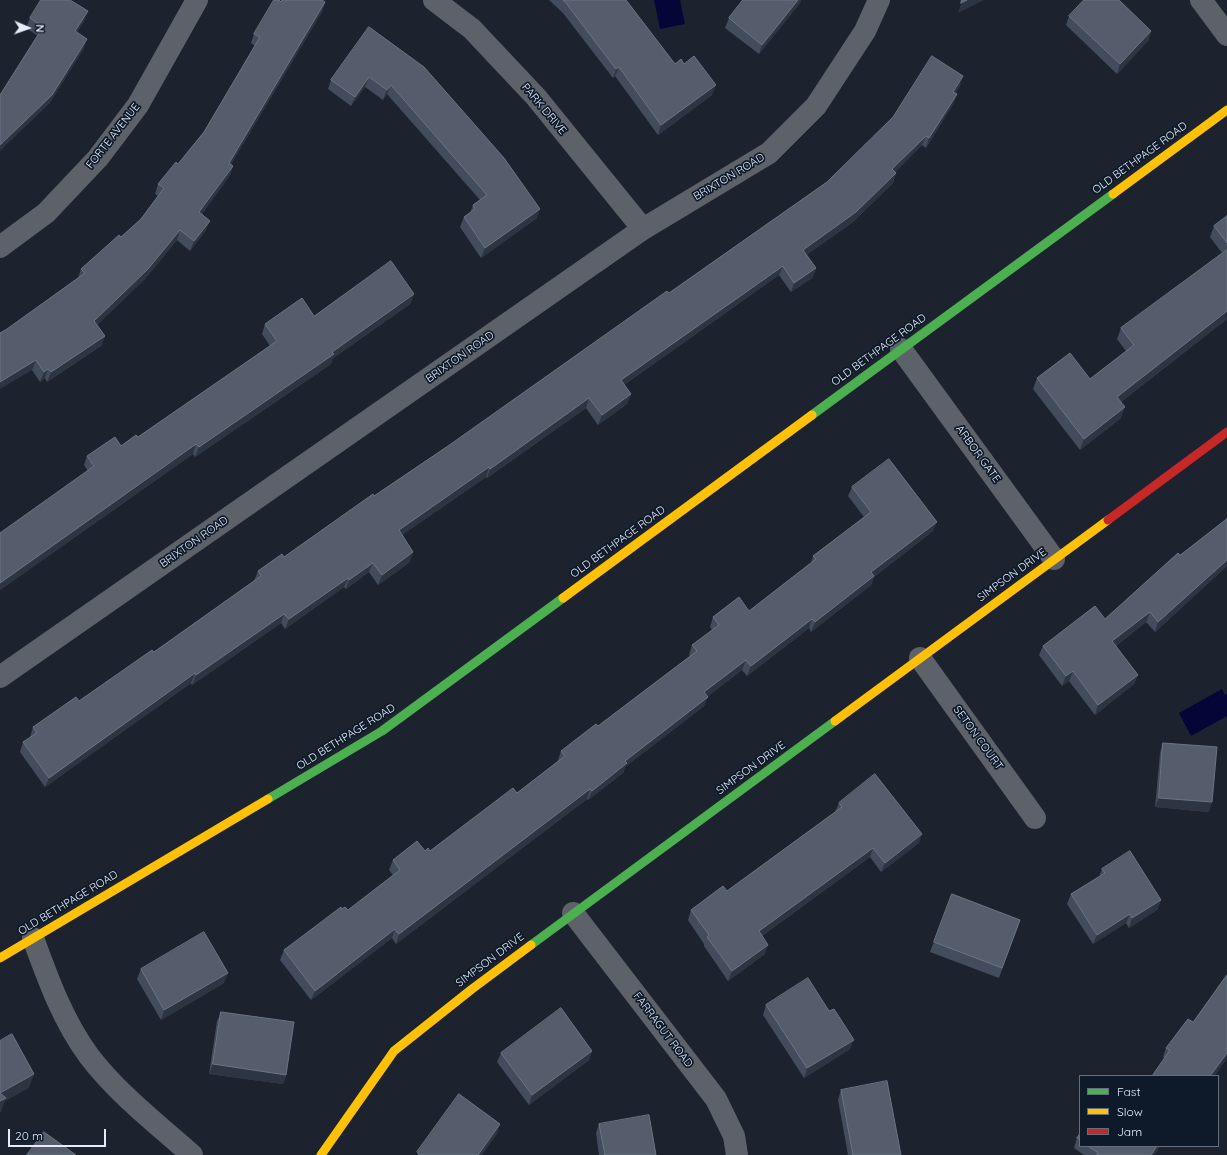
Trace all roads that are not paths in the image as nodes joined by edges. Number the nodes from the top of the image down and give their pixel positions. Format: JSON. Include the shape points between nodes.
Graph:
{"nodes":[{"id":1,"x":197,"y":0,"type":"edge"},
{"id":2,"x":434,"y":0,"type":"edge"},
{"id":3,"x":879,"y":0,"type":"edge"},
{"id":4,"x":1201,"y":0,"type":"edge"},
{"id":5,"x":1227,"y":35,"type":"edge"},
{"id":6,"x":1227,"y":110,"type":"edge"},
{"id":7,"x":643,"y":229,"type":"junction"},
{"id":8,"x":0,"y":247,"type":"edge"},
{"id":9,"x":901,"y":349,"type":"junction"},
{"id":10,"x":1227,"y":432,"type":"edge"},
{"id":11,"x":1054,"y":559,"type":"junction"},
{"id":12,"x":920,"y":658,"type":"junction"},
{"id":13,"x":0,"y":677,"type":"edge"},
{"id":14,"x":1035,"y":818,"type":"dead end"},
{"id":15,"x":573,"y":913,"type":"junction"},
{"id":16,"x":33,"y":938,"type":"junction"},
{"id":17,"x":0,"y":958,"type":"edge"},
{"id":18,"x":192,"y":1155,"type":"edge"},
{"id":19,"x":321,"y":1155,"type":"edge"},
{"id":20,"x":737,"y":1155,"type":"edge"}],
"edges":[{"from":1,"to":8,"type":"street","name":"FORTE AVENUE","via":[[138,105],[98,158],[46,213]]},
{"from":2,"to":7,"type":"street","name":"PARK DRIVE","via":[[472,29],[536,97]]},
{"from":3,"to":7,"type":"street","name":"BRIXTON ROAD","via":[[865,31],[816,106],[769,153]]},
{"from":4,"to":5,"type":"street"},
{"from":6,"to":9,"type":"main road","name":"OLD BETHPAGE ROAD"},
{"from":7,"to":13,"type":"street","name":"BRIXTON ROAD"},
{"from":9,"to":11,"type":"street","name":"ARBOR GATE"},
{"from":9,"to":16,"type":"main road","name":"OLD BETHPAGE ROAD","via":[[382,731]]},
{"from":10,"to":11,"type":"main road","name":"SIMPSON DRIVE"},
{"from":11,"to":12,"type":"main road","name":"SIMPSON DRIVE"},
{"from":12,"to":14,"type":"street","name":"SETON COURT"},
{"from":12,"to":15,"type":"main road","name":"SIMPSON DRIVE"},
{"from":15,"to":19,"type":"main road","name":"SIMPSON DRIVE","via":[[394,1051]]},
{"from":15,"to":20,"type":"street","name":"FARRAGUT ROAD","via":[[716,1099],[734,1136]]},
{"from":16,"to":17,"type":"main road","name":"OLD BETHPAGE ROAD"},
{"from":16,"to":18,"type":"street","via":[[54,997],[89,1056],[133,1103]]}]}
